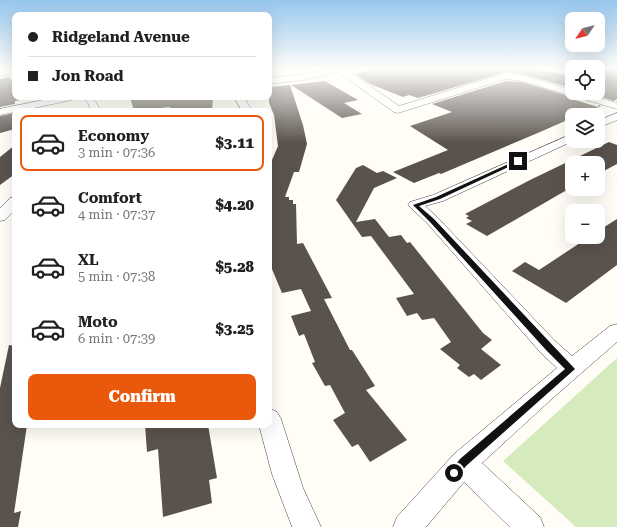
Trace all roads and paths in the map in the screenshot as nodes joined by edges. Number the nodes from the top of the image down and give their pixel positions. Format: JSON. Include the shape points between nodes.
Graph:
{"nodes":[{"id":1,"x":374,"y":94,"type":"edge"},
{"id":2,"x":450,"y":94,"type":"edge"},
{"id":3,"x":58,"y":100,"type":"edge"},
{"id":4,"x":597,"y":100,"type":"edge"},
{"id":5,"x":617,"y":106,"type":"edge"},
{"id":6,"x":19,"y":108,"type":"edge"},
{"id":7,"x":12,"y":110,"type":"edge"},
{"id":8,"x":0,"y":112,"type":"edge"},
{"id":9,"x":617,"y":116,"type":"edge"},
{"id":10,"x":605,"y":122,"type":"edge"},
{"id":11,"x":565,"y":140,"type":"edge"},
{"id":12,"x":12,"y":204,"type":"edge"},
{"id":13,"x":0,"y":217,"type":"edge"},
{"id":14,"x":617,"y":331,"type":"edge"},
{"id":15,"x":571,"y":369,"type":"junction"},
{"id":16,"x":272,"y":428,"type":"edge"},
{"id":17,"x":463,"y":463,"type":"junction"},
{"id":18,"x":307,"y":527,"type":"edge"},
{"id":19,"x":407,"y":527,"type":"edge"},
{"id":20,"x":530,"y":527,"type":"edge"}],
"edges":[{"from":1,"to":2,"type":"street","via":[[398,110]]},
{"from":3,"to":6,"type":"street"},
{"from":4,"to":5,"type":"street"},
{"from":7,"to":8,"type":"street"},
{"from":9,"to":10,"type":"street"},
{"from":11,"to":15,"type":"street","via":[[438,198],[415,205]]},
{"from":12,"to":13,"type":"street"},
{"from":14,"to":15,"type":"street"},
{"from":15,"to":17,"type":"street"},
{"from":16,"to":18,"type":"street","via":[[296,504]]},
{"from":17,"to":19,"type":"street"},
{"from":17,"to":20,"type":"street"}]}
